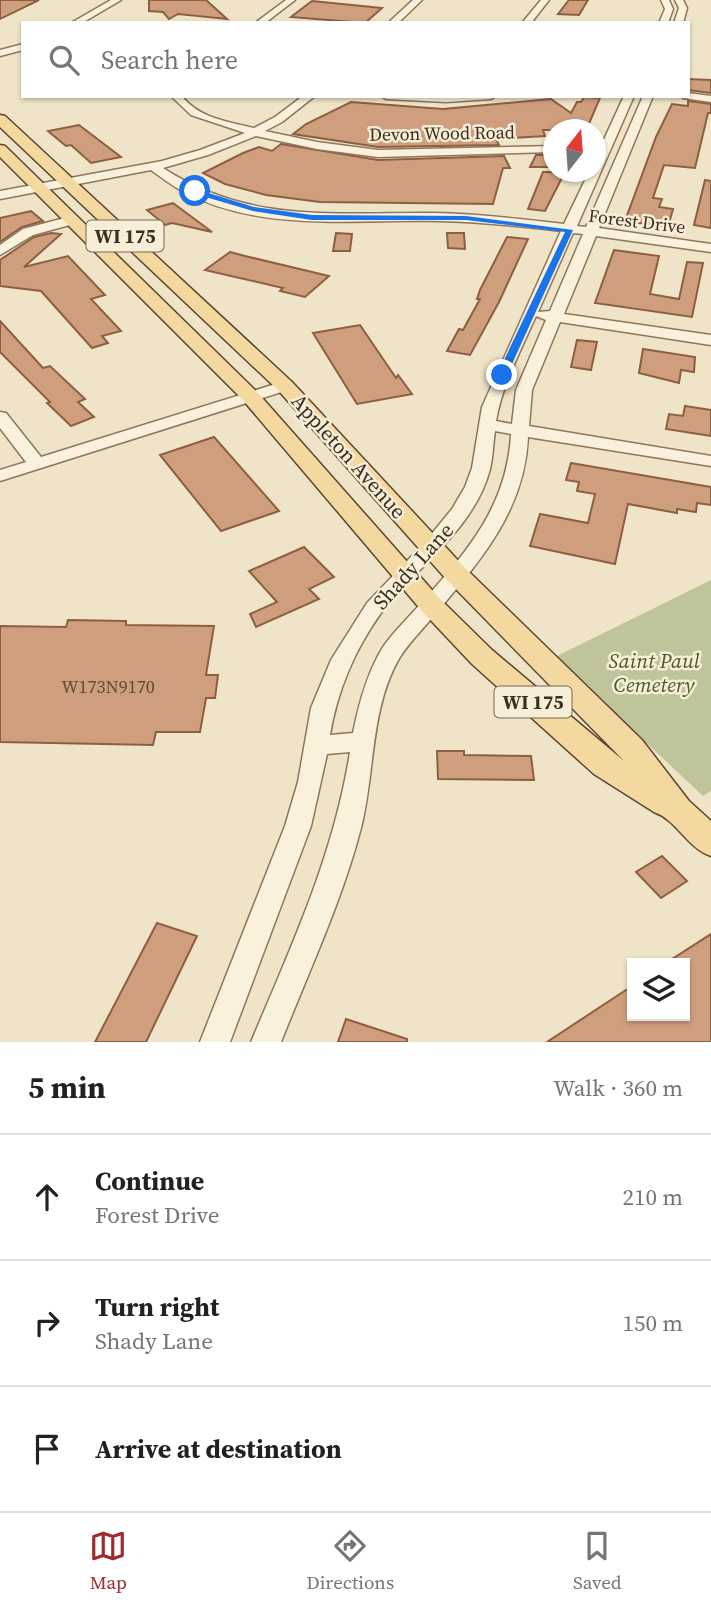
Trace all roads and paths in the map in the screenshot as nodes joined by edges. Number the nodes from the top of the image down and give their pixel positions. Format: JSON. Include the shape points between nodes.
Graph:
{"nodes":[{"id":1,"x":117,"y":0,"type":"edge"},
{"id":2,"x":291,"y":0,"type":"edge"},
{"id":3,"x":418,"y":0,"type":"edge"},
{"id":4,"x":545,"y":0,"type":"edge"},
{"id":5,"x":664,"y":0,"type":"edge"},
{"id":6,"x":678,"y":0,"type":"edge"},
{"id":7,"x":79,"y":21,"type":"edge"},
{"id":8,"x":261,"y":21,"type":"edge"},
{"id":9,"x":394,"y":21,"type":"edge"},
{"id":10,"x":528,"y":21,"type":"edge"},
{"id":11,"x":664,"y":21,"type":"edge"},
{"id":12,"x":679,"y":21,"type":"edge"},
{"id":13,"x":21,"y":48,"type":"edge"},
{"id":14,"x":0,"y":53,"type":"edge"},
{"id":15,"x":690,"y":96,"type":"edge"},
{"id":16,"x":177,"y":98,"type":"edge"},
{"id":17,"x":308,"y":98,"type":"edge"},
{"id":18,"x":417,"y":98,"type":"edge"},
{"id":19,"x":452,"y":98,"type":"edge"},
{"id":20,"x":628,"y":98,"type":"edge"},
{"id":21,"x":647,"y":98,"type":"edge"},
{"id":22,"x":711,"y":99,"type":"edge"},
{"id":23,"x":1,"y":121,"type":"edge"},
{"id":24,"x":257,"y":132,"type":"junction"},
{"id":25,"x":606,"y":141,"type":"edge"},
{"id":26,"x":0,"y":149,"type":"edge"},
{"id":27,"x":543,"y":149,"type":"edge"},
{"id":28,"x":606,"y":154,"type":"edge"},
{"id":29,"x":623,"y":156,"type":"junction"},
{"id":30,"x":151,"y":165,"type":"junction"},
{"id":31,"x":588,"y":182,"type":"edge"},
{"id":32,"x":67,"y":183,"type":"junction"},
{"id":33,"x":38,"y":186,"type":"junction"},
{"id":34,"x":0,"y":195,"type":"edge"},
{"id":35,"x":72,"y":220,"type":"junction"},
{"id":36,"x":569,"y":230,"type":"junction"},
{"id":37,"x":591,"y":233,"type":"junction"},
{"id":38,"x":711,"y":248,"type":"edge"},
{"id":39,"x":0,"y":251,"type":"edge"},
{"id":40,"x":153,"y":262,"type":"junction"},
{"id":41,"x":122,"y":270,"type":"junction"},
{"id":42,"x":531,"y":313,"type":"junction"},
{"id":43,"x":555,"y":317,"type":"junction"},
{"id":44,"x":711,"y":340,"type":"edge"},
{"id":45,"x":285,"y":386,"type":"junction"},
{"id":46,"x":250,"y":396,"type":"junction"},
{"id":47,"x":0,"y":417,"type":"edge"},
{"id":48,"x":487,"y":425,"type":"junction"},
{"id":49,"x":519,"y":429,"type":"junction"},
{"id":50,"x":711,"y":461,"type":"edge"},
{"id":51,"x":37,"y":464,"type":"junction"},
{"id":52,"x":0,"y":476,"type":"edge"},
{"id":53,"x":432,"y":547,"type":"junction"},
{"id":54,"x":406,"y":574,"type":"junction"},
{"id":55,"x":456,"y":574,"type":"junction"},
{"id":56,"x":431,"y":606,"type":"junction"},
{"id":57,"x":361,"y":742,"type":"junction"},
{"id":58,"x":317,"y":746,"type":"junction"},
{"id":59,"x":678,"y":810,"type":"junction"},
{"id":60,"x":711,"y":842,"type":"edge"},
{"id":61,"x":215,"y":1042,"type":"edge"},
{"id":62,"x":266,"y":1042,"type":"edge"}],
"edges":[{"from":1,"to":7,"type":"street"},
{"from":2,"to":8,"type":"street"},
{"from":3,"to":9,"type":"street"},
{"from":4,"to":10,"type":"street"},
{"from":5,"to":11,"type":"street","via":[[669,9]]},
{"from":6,"to":12,"type":"street","via":[[683,8]]},
{"from":13,"to":14,"type":"street"},
{"from":15,"to":22,"type":"street"},
{"from":16,"to":24,"type":"street","name":"Devon Wood Road","via":[[197,114]]},
{"from":17,"to":24,"type":"street"},
{"from":18,"to":19,"type":"street"},
{"from":20,"to":25,"type":"street","name":"Shady Lane"},
{"from":21,"to":29,"type":"street","name":"Shady Lane"},
{"from":23,"to":32,"type":"main road","name":"Appleton Avenue","number":"WI 175"},
{"from":24,"to":27,"type":"street","name":"Devon Wood Road","via":[[363,153]]},
{"from":24,"to":30,"type":"street"},
{"from":26,"to":33,"type":"main road","name":"Appleton Avenue","number":"WI 175"},
{"from":28,"to":29,"type":"street"},
{"from":29,"to":37,"type":"street","name":"Shady Lane"},
{"from":30,"to":32,"type":"street"},
{"from":30,"to":36,"type":"street","name":"Forest Drive","via":[[195,191],[273,213],[341,219],[466,218]]},
{"from":31,"to":36,"type":"street","name":"Shady Lane"},
{"from":32,"to":33,"type":"street"},
{"from":32,"to":40,"type":"main road","name":"Appleton Avenue","number":"WI 175"},
{"from":33,"to":34,"type":"street"},
{"from":33,"to":35,"type":"main road","name":"Appleton Avenue","number":"WI 175"},
{"from":35,"to":39,"type":"street","via":[[29,232]]},
{"from":35,"to":41,"type":"main road","name":"Appleton Avenue","number":"WI 175"},
{"from":36,"to":37,"type":"street","name":"Forest Drive"},
{"from":36,"to":42,"type":"street","name":"Shady Lane"},
{"from":37,"to":38,"type":"street","name":"Forest Drive"},
{"from":37,"to":43,"type":"street","name":"Shady Lane"},
{"from":40,"to":41,"type":"main road"},
{"from":40,"to":45,"type":"main road","name":"Appleton Avenue","number":"WI 175"},
{"from":41,"to":46,"type":"main road","name":"Appleton Avenue","number":"WI 175"},
{"from":42,"to":43,"type":"street"},
{"from":42,"to":48,"type":"street","name":"Shady Lane","via":[[502,375]]},
{"from":43,"to":44,"type":"street"},
{"from":43,"to":49,"type":"street","name":"Shady Lane","via":[[524,390]]},
{"from":45,"to":46,"type":"street"},
{"from":45,"to":53,"type":"main road","name":"Appleton Avenue","number":"WI 175"},
{"from":46,"to":51,"type":"street"},
{"from":46,"to":54,"type":"main road","name":"Appleton Avenue","number":"WI 175"},
{"from":47,"to":51,"type":"street"},
{"from":48,"to":49,"type":"street"},
{"from":48,"to":53,"type":"street","name":"Shady Lane","via":[[474,488]]},
{"from":49,"to":50,"type":"street"},
{"from":49,"to":55,"type":"street","name":"Shady Lane","via":[[512,488],[495,523]]},
{"from":51,"to":52,"type":"street"},
{"from":53,"to":54,"type":"street","name":"Shady Lane"},
{"from":53,"to":55,"type":"main road","name":"Appleton Avenue","number":"WI 175"},
{"from":54,"to":56,"type":"main road","name":"Appleton Avenue","number":"WI 175"},
{"from":54,"to":58,"type":"street","name":"Shady Lane","via":[[374,608],[342,660],[323,708]]},
{"from":55,"to":56,"type":"street","name":"Shady Lane"},
{"from":55,"to":59,"type":"main road","name":"Appleton Avenue","number":"WI 175","via":[[631,748]]},
{"from":56,"to":57,"type":"street","name":"Shady Lane","via":[[388,658]]},
{"from":56,"to":59,"type":"main road","name":"Appleton Avenue","number":"WI 175","via":[[605,765]]},
{"from":57,"to":58,"type":"street"},
{"from":57,"to":62,"type":"street","name":"Shady Lane","via":[[350,820],[336,867]]},
{"from":58,"to":61,"type":"street","name":"Shady Lane","via":[[298,826]]},
{"from":59,"to":60,"type":"main road","name":"Appleton Avenue","number":"WI 175"}]}
